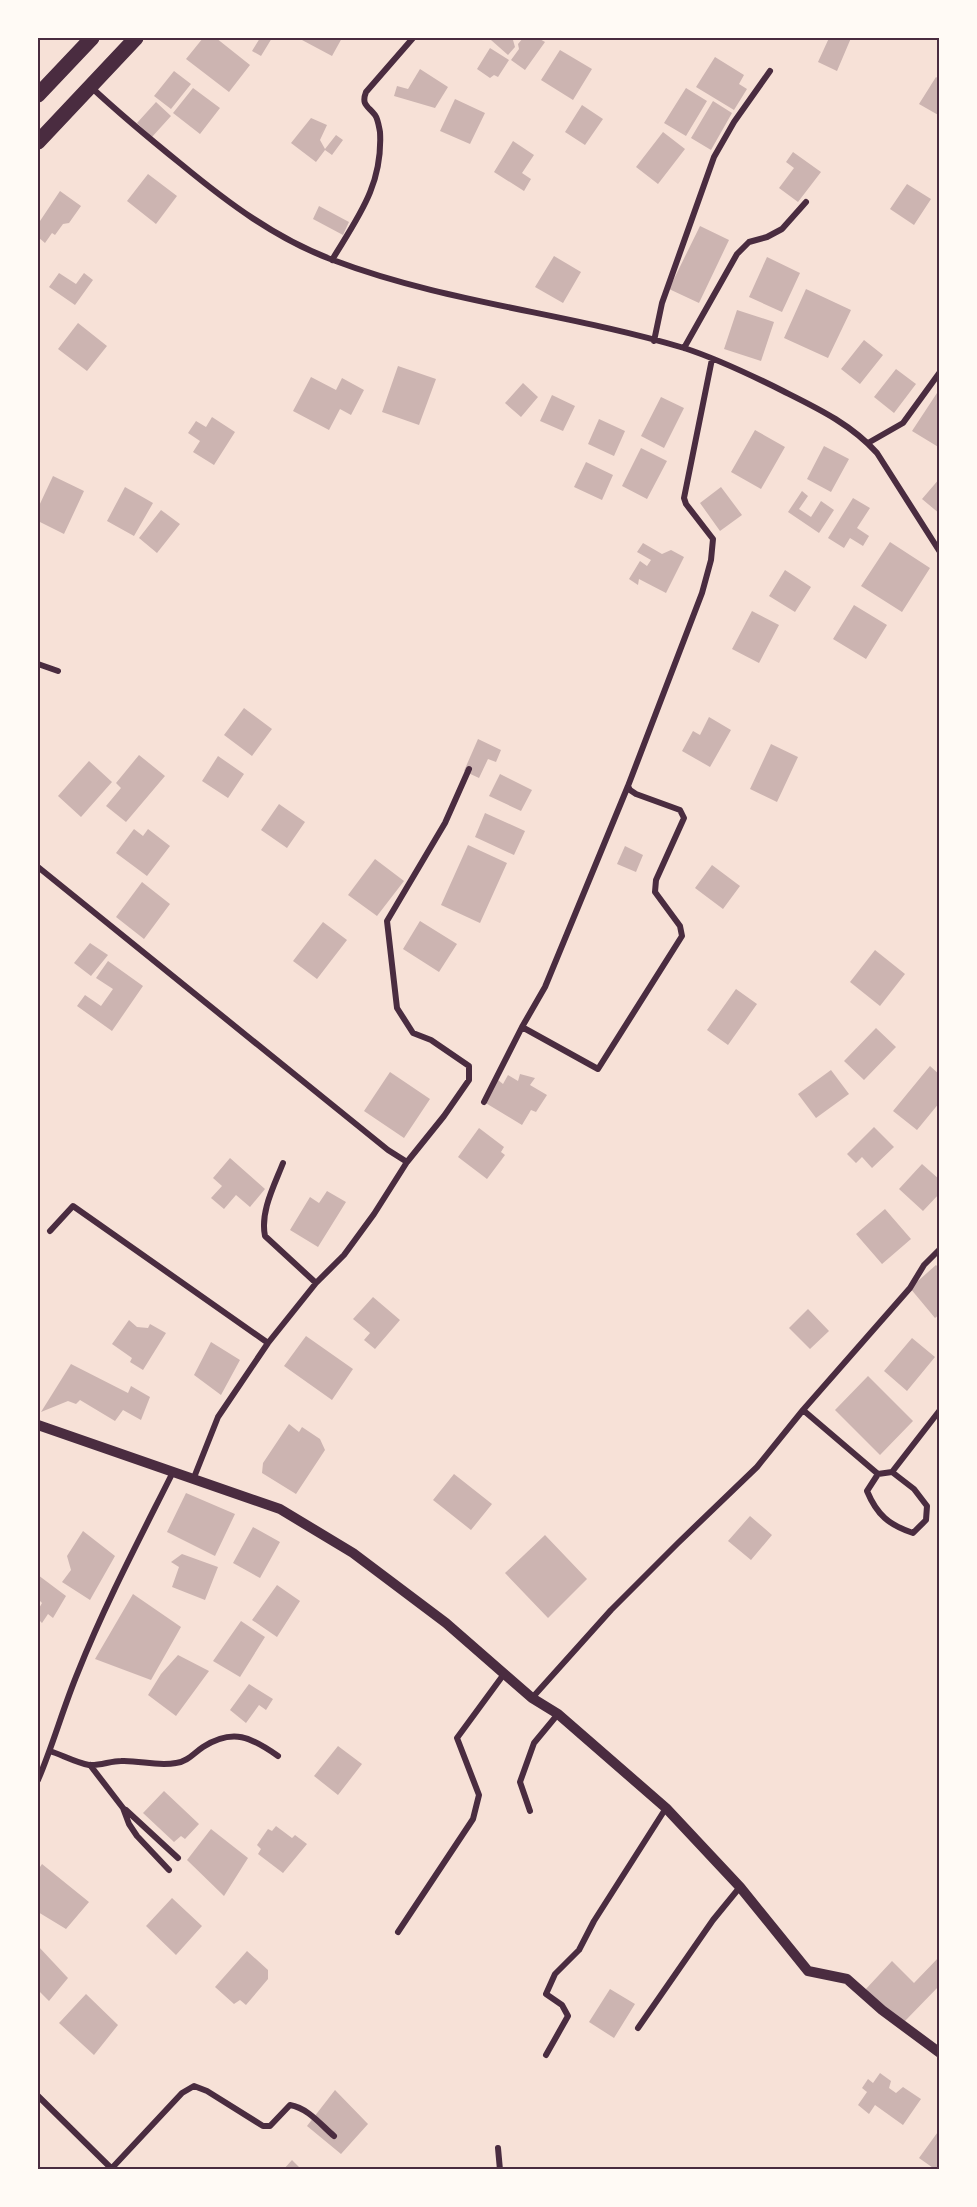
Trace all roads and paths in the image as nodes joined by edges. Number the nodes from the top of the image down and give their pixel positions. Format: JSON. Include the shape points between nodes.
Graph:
{"nodes":[{"id":1,"x":92,"y":38,"type":"edge"},
{"id":2,"x":136,"y":38,"type":"edge"},
{"id":3,"x":413,"y":38,"type":"edge"},
{"id":4,"x":770,"y":71,"type":"dead end"},
{"id":5,"x":91,"y":87,"type":"junction"},
{"id":6,"x":38,"y":95,"type":"edge"},
{"id":7,"x":38,"y":142,"type":"edge"},
{"id":8,"x":806,"y":202,"type":"dead end"},
{"id":9,"x":332,"y":260,"type":"junction"},
{"id":10,"x":654,"y":341,"type":"junction"},
{"id":11,"x":684,"y":348,"type":"junction"},
{"id":12,"x":712,"y":359,"type":"junction"},
{"id":13,"x":939,"y":372,"type":"edge"},
{"id":14,"x":868,"y":443,"type":"junction"},
{"id":15,"x":939,"y":552,"type":"edge"},
{"id":16,"x":38,"y":664,"type":"edge"},
{"id":17,"x":58,"y":671,"type":"dead end"},
{"id":18,"x":469,"y":769,"type":"dead end"},
{"id":19,"x":628,"y":786,"type":"junction"},
{"id":20,"x":38,"y":867,"type":"edge"},
{"id":21,"x":522,"y":1027,"type":"junction"},
{"id":22,"x":484,"y":1102,"type":"dead end"},
{"id":23,"x":407,"y":1162,"type":"junction"},
{"id":24,"x":283,"y":1163,"type":"dead end"},
{"id":25,"x":50,"y":1231,"type":"dead end"},
{"id":26,"x":939,"y":1249,"type":"edge"},
{"id":27,"x":316,"y":1283,"type":"junction"},
{"id":28,"x":268,"y":1343,"type":"junction"},
{"id":29,"x":803,"y":1410,"type":"junction"},
{"id":30,"x":939,"y":1410,"type":"edge"},
{"id":31,"x":38,"y":1425,"type":"edge"},
{"id":32,"x":173,"y":1472,"type":"junction"},
{"id":33,"x":892,"y":1472,"type":"junction"},
{"id":34,"x":878,"y":1474,"type":"junction"},
{"id":35,"x":193,"y":1480,"type":"junction"},
{"id":36,"x":504,"y":1674,"type":"junction"},
{"id":37,"x":532,"y":1698,"type":"junction"},
{"id":38,"x":558,"y":1714,"type":"junction"},
{"id":39,"x":50,"y":1750,"type":"junction"},
{"id":40,"x":278,"y":1756,"type":"dead end"},
{"id":41,"x":90,"y":1765,"type":"junction"},
{"id":42,"x":38,"y":1780,"type":"edge"},
{"id":43,"x":123,"y":1808,"type":"junction"},
{"id":44,"x":666,"y":1808,"type":"junction"},
{"id":45,"x":530,"y":1811,"type":"dead end"},
{"id":46,"x":178,"y":1858,"type":"dead end"},
{"id":47,"x":169,"y":1869,"type":"dead end"},
{"id":48,"x":740,"y":1887,"type":"junction"},
{"id":49,"x":398,"y":1932,"type":"dead end"},
{"id":50,"x":638,"y":2028,"type":"dead end"},
{"id":51,"x":939,"y":2053,"type":"edge"},
{"id":52,"x":546,"y":2055,"type":"dead end"},
{"id":53,"x":38,"y":2096,"type":"edge"},
{"id":54,"x":334,"y":2136,"type":"dead end"},
{"id":55,"x":498,"y":2148,"type":"dead end"},
{"id":56,"x":113,"y":2169,"type":"edge"},
{"id":57,"x":500,"y":2169,"type":"edge"}],
"edges":[{"from":1,"to":6,"type":"highway"},
{"from":2,"to":5,"type":"highway"},
{"from":3,"to":9,"type":"street","via":[[363,99],[376,116],[380,130],[375,182]]},
{"from":4,"to":10,"type":"street","via":[[714,157],[662,303]]},
{"from":5,"to":7,"type":"highway"},
{"from":5,"to":9,"type":"street","via":[[193,174],[260,223]]},
{"from":8,"to":11,"type":"street","via":[[782,229],[749,242],[737,254]]},
{"from":9,"to":10,"type":"street","via":[[425,289]]},
{"from":10,"to":11,"type":"street"},
{"from":11,"to":12,"type":"street"},
{"from":12,"to":14,"type":"street","via":[[815,408]]},
{"from":12,"to":19,"type":"street","via":[[684,498],[713,539],[711,560],[702,594]]},
{"from":13,"to":14,"type":"street","via":[[903,423]]},
{"from":14,"to":15,"type":"street"},
{"from":16,"to":17,"type":"street"},
{"from":18,"to":23,"type":"street","via":[[445,823],[387,921],[397,1008],[412,1033],[431,1040],[469,1066],[469,1080]]},
{"from":19,"to":21,"type":"street","via":[[545,987]]},
{"from":19,"to":21,"type":"street","via":[[636,794],[683,814],[683,823],[655,887],[657,896],[680,926],[682,936],[598,1070]]},
{"from":20,"to":23,"type":"street"},
{"from":21,"to":22,"type":"street"},
{"from":23,"to":27,"type":"street","via":[[345,1255]]},
{"from":24,"to":27,"type":"street","via":[[262,1226],[265,1236]]},
{"from":25,"to":28,"type":"street","via":[[73,1206]]},
{"from":26,"to":29,"type":"street","via":[[910,1288]]},
{"from":27,"to":28,"type":"street"},
{"from":28,"to":35,"type":"street","via":[[218,1417]]},
{"from":29,"to":34,"type":"street"},
{"from":29,"to":37,"type":"street","via":[[758,1467],[611,1610]]},
{"from":30,"to":33,"type":"street"},
{"from":31,"to":32,"type":"street"},
{"from":32,"to":35,"type":"street"},
{"from":32,"to":39,"type":"street","via":[[111,1597]]},
{"from":33,"to":34,"type":"street"},
{"from":33,"to":34,"type":"street","via":[[927,1506],[926,1520],[913,1533],[893,1526],[873,1504],[867,1491]]},
{"from":35,"to":36,"type":"street","via":[[280,1509],[353,1553],[446,1623]]},
{"from":36,"to":37,"type":"street"},
{"from":36,"to":49,"type":"street","via":[[457,1738],[479,1795],[473,1819]]},
{"from":37,"to":38,"type":"street"},
{"from":38,"to":44,"type":"street"},
{"from":38,"to":45,"type":"street","via":[[534,1743],[520,1782]]},
{"from":39,"to":41,"type":"street"},
{"from":39,"to":42,"type":"street"},
{"from":40,"to":41,"type":"street","via":[[240,1735],[203,1747],[178,1763],[158,1765],[124,1760]]},
{"from":41,"to":43,"type":"street"},
{"from":43,"to":46,"type":"street"},
{"from":43,"to":47,"type":"street","via":[[137,1836]]},
{"from":44,"to":48,"type":"street"},
{"from":44,"to":52,"type":"street","via":[[579,1950],[555,1974],[546,1994],[562,2005],[568,2016]]},
{"from":48,"to":50,"type":"street"},
{"from":48,"to":51,"type":"street","via":[[808,1971],[847,1979]]},
{"from":53,"to":56,"type":"street"},
{"from":54,"to":56,"type":"street","via":[[296,2106],[290,2105],[270,2126],[263,2126],[194,2086],[182,2093]]},
{"from":55,"to":57,"type":"street"}]}
